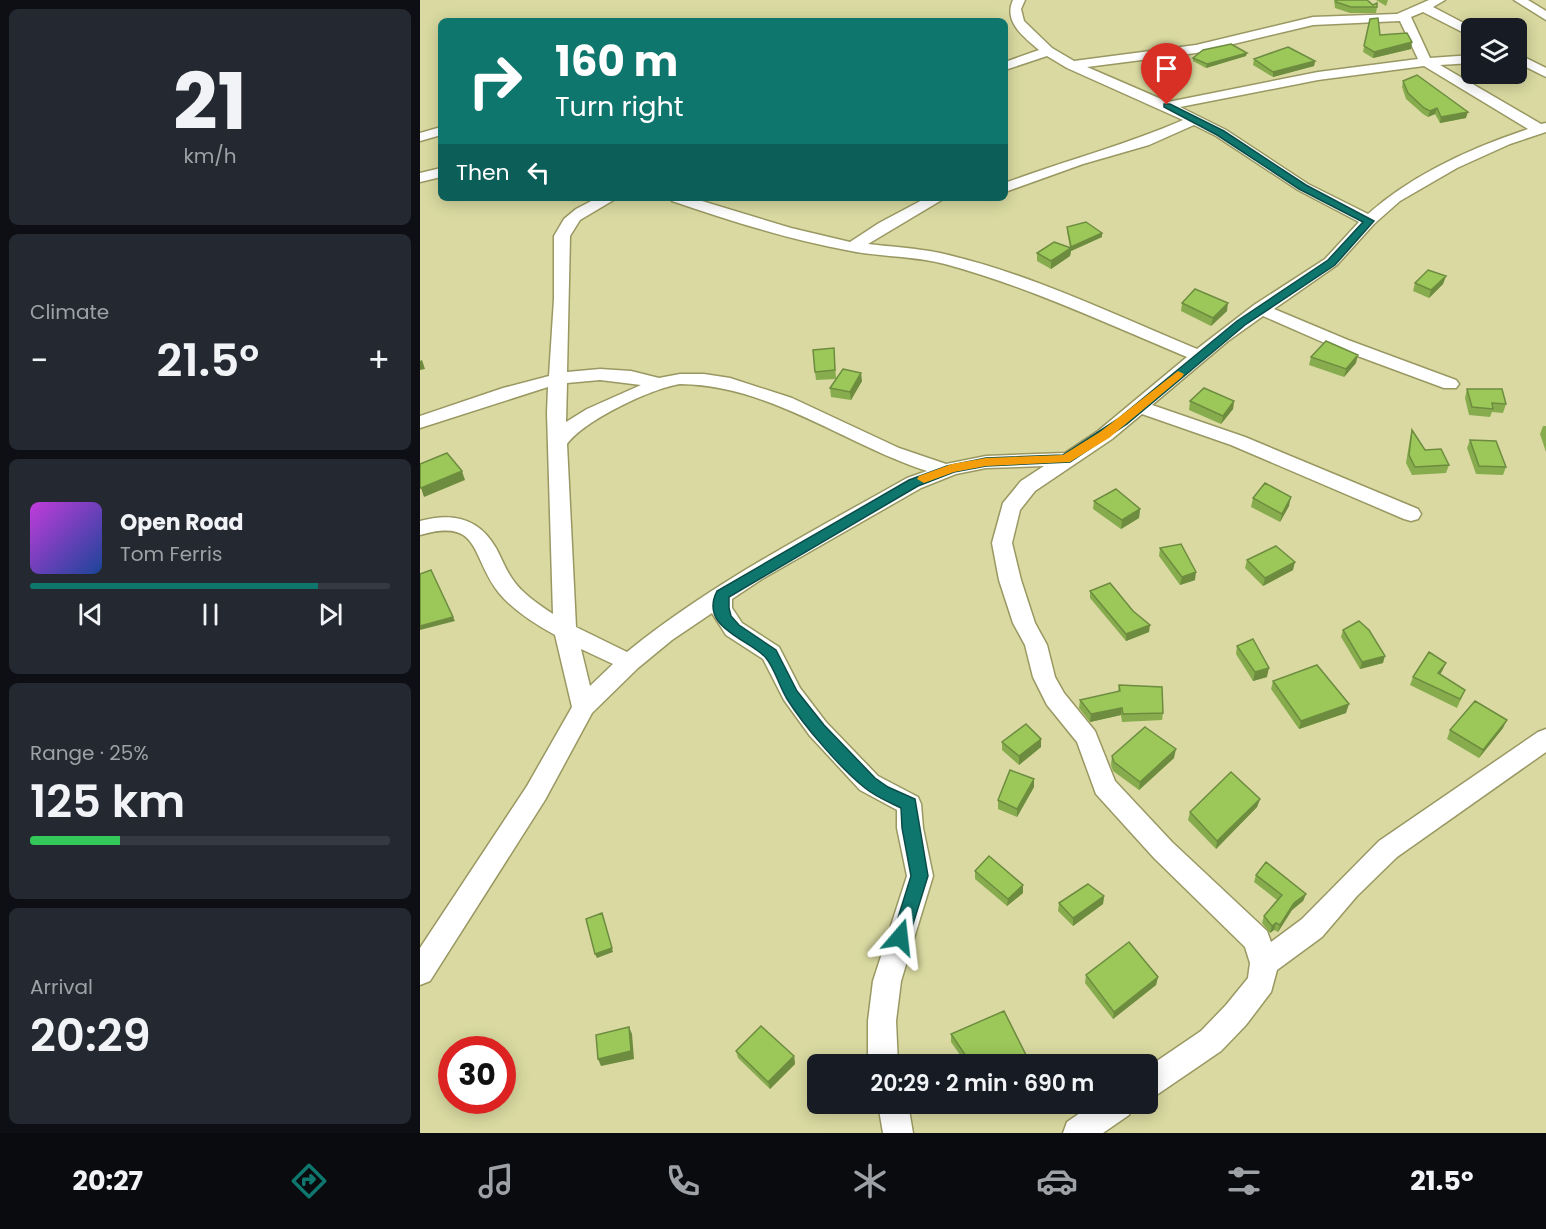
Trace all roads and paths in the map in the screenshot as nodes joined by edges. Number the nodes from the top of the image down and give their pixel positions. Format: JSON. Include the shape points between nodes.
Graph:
{"nodes":[{"id":1,"x":1004,"y":0,"type":"edge"},
{"id":2,"x":1439,"y":0,"type":"edge"},
{"id":3,"x":1520,"y":0,"type":"edge"},
{"id":4,"x":1422,"y":6,"type":"junction"},
{"id":5,"x":1014,"y":13,"type":"edge"},
{"id":6,"x":1404,"y":16,"type":"junction"},
{"id":7,"x":1546,"y":16,"type":"edge"},
{"id":8,"x":1461,"y":27,"type":"edge"},
{"id":9,"x":1048,"y":51,"type":"junction"},
{"id":10,"x":1461,"y":59,"type":"edge"},
{"id":11,"x":1425,"y":61,"type":"junction"},
{"id":12,"x":1546,"y":61,"type":"edge"},
{"id":13,"x":1527,"y":62,"type":"edge"},
{"id":14,"x":1531,"y":64,"type":"junction"},
{"id":15,"x":1008,"y":65,"type":"edge"},
{"id":16,"x":1072,"y":65,"type":"junction"},
{"id":17,"x":1546,"y":73,"type":"edge"},
{"id":18,"x":1167,"y":105,"type":"junction"},
{"id":19,"x":1194,"y":120,"type":"junction"},
{"id":20,"x":1543,"y":128,"type":"edge"},
{"id":21,"x":438,"y":132,"type":"edge"},
{"id":22,"x":420,"y":137,"type":"edge"},
{"id":23,"x":438,"y":173,"type":"edge"},
{"id":24,"x":420,"y":178,"type":"edge"},
{"id":25,"x":1008,"y":187,"type":"edge"},
{"id":26,"x":603,"y":201,"type":"edge"},
{"id":27,"x":687,"y":201,"type":"edge"},
{"id":28,"x":931,"y":201,"type":"edge"},
{"id":29,"x":1369,"y":221,"type":"junction"},
{"id":30,"x":853,"y":247,"type":"junction"},
{"id":31,"x":1260,"y":309,"type":"junction"},
{"id":32,"x":1199,"y":356,"type":"junction"},
{"id":33,"x":557,"y":377,"type":"junction"},
{"id":34,"x":662,"y":384,"type":"junction"},
{"id":35,"x":1450,"y":384,"type":"dead end"},
{"id":36,"x":1141,"y":407,"type":"junction"},
{"id":37,"x":420,"y":422,"type":"edge"},
{"id":38,"x":558,"y":443,"type":"junction"},
{"id":39,"x":1066,"y":459,"type":"junction"},
{"id":40,"x":946,"y":471,"type":"junction"},
{"id":41,"x":1411,"y":514,"type":"dead end"},
{"id":42,"x":420,"y":528,"type":"edge"},
{"id":43,"x":722,"y":594,"type":"junction"},
{"id":44,"x":565,"y":631,"type":"junction"},
{"id":45,"x":630,"y":662,"type":"junction"},
{"id":46,"x":584,"y":707,"type":"junction"},
{"id":47,"x":1546,"y":739,"type":"edge"},
{"id":48,"x":1264,"y":963,"type":"junction"},
{"id":49,"x":420,"y":972,"type":"edge"},
{"id":50,"x":883,"y":1054,"type":"edge"},
{"id":51,"x":1158,"y":1077,"type":"edge"},
{"id":52,"x":895,"y":1114,"type":"edge"},
{"id":53,"x":1104,"y":1114,"type":"edge"},
{"id":54,"x":898,"y":1133,"type":"edge"},
{"id":55,"x":1078,"y":1133,"type":"edge"}],
"edges":[{"from":1,"to":5,"type":"street"},
{"from":2,"to":4,"type":"street"},
{"from":3,"to":7,"type":"street"},
{"from":4,"to":6,"type":"street"},
{"from":4,"to":8,"type":"street"},
{"from":5,"to":9,"type":"street","via":[[1030,36]]},
{"from":6,"to":11,"type":"street"},
{"from":6,"to":16,"type":"street","via":[[1313,21],[1196,49]]},
{"from":9,"to":15,"type":"street"},
{"from":9,"to":16,"type":"street"},
{"from":10,"to":11,"type":"street"},
{"from":11,"to":18,"type":"street","via":[[1277,82]]},
{"from":11,"to":20,"type":"street","via":[[1480,96]]},
{"from":12,"to":14,"type":"street"},
{"from":13,"to":14,"type":"street"},
{"from":14,"to":17,"type":"street"},
{"from":16,"to":18,"type":"street"},
{"from":18,"to":19,"type":"street"},
{"from":19,"to":25,"type":"street","via":[[1144,142]]},
{"from":19,"to":29,"type":"street","via":[[1221,133],[1303,187]]},
{"from":20,"to":29,"type":"street","via":[[1452,165],[1395,198]]},
{"from":21,"to":22,"type":"street"},
{"from":23,"to":24,"type":"street"},
{"from":26,"to":33,"type":"street","via":[[565,226]]},
{"from":27,"to":30,"type":"street"},
{"from":28,"to":30,"type":"street"},
{"from":29,"to":31,"type":"street","via":[[1331,262]]},
{"from":30,"to":32,"type":"street","via":[[944,259],[982,270]]},
{"from":31,"to":32,"type":"street"},
{"from":31,"to":35,"type":"street"},
{"from":32,"to":36,"type":"street"},
{"from":33,"to":34,"type":"street","via":[[621,374]]},
{"from":33,"to":37,"type":"street"},
{"from":33,"to":38,"type":"street"},
{"from":34,"to":38,"type":"street","via":[[582,418],[568,428]]},
{"from":34,"to":40,"type":"street","via":[[680,379],[737,387],[780,401],[886,450]]},
{"from":36,"to":39,"type":"street"},
{"from":36,"to":41,"type":"street","via":[[1238,441]]},
{"from":38,"to":44,"type":"street"},
{"from":39,"to":40,"type":"street","via":[[986,462]]},
{"from":39,"to":48,"type":"street","via":[[1028,486],[1010,508],[1002,543],[1010,580],[1036,645],[1044,677],[1055,699],[1087,738],[1105,787],[1163,850],[1257,940]]},
{"from":40,"to":43,"type":"street","via":[[914,483]]},
{"from":42,"to":44,"type":"street","via":[[438,522],[458,523],[475,533],[508,590]]},
{"from":43,"to":45,"type":"street"},
{"from":43,"to":50,"type":"street","via":[[725,618],[734,629],[771,653],[792,694],[818,729],[870,783],[909,804],[920,876],[887,981]]},
{"from":44,"to":45,"type":"street"},
{"from":44,"to":46,"type":"street"},
{"from":45,"to":46,"type":"street"},
{"from":46,"to":49,"type":"street","via":[[536,793]]},
{"from":47,"to":48,"type":"street","via":[[1388,849],[1312,928]]},
{"from":48,"to":51,"type":"street","via":[[1261,983],[1211,1041]]},
{"from":52,"to":54,"type":"street"},
{"from":53,"to":55,"type":"street"}]}
